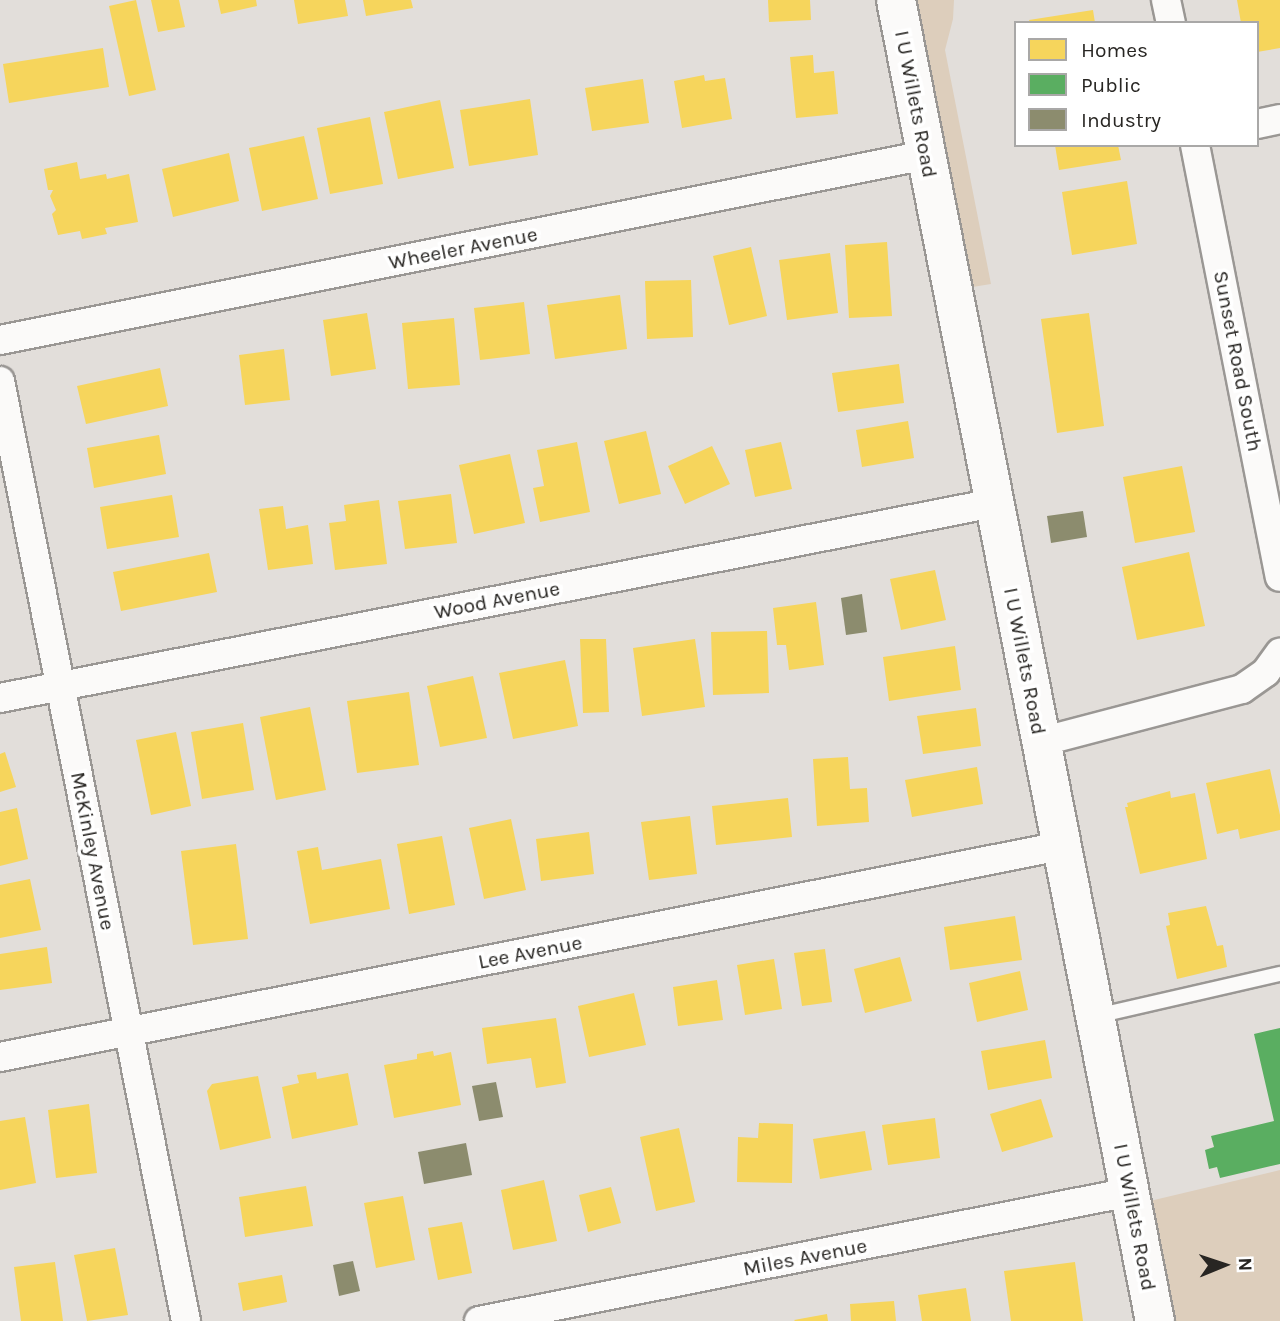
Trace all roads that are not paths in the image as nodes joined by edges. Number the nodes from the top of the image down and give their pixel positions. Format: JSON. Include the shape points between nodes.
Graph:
{"nodes":[{"id":1,"x":896,"y":0,"type":"edge"},
{"id":2,"x":1166,"y":0,"type":"edge"},
{"id":3,"x":1171,"y":21,"type":"edge"},
{"id":4,"x":1280,"y":119,"type":"edge"},
{"id":5,"x":1259,"y":124,"type":"edge"},
{"id":6,"x":1195,"y":147,"type":"edge"},
{"id":7,"x":926,"y":156,"type":"junction"},
{"id":8,"x":0,"y":340,"type":"edge"},
{"id":9,"x":0,"y":381,"type":"edge"},
{"id":10,"x":995,"y":503,"type":"junction"},
{"id":11,"x":1280,"y":577,"type":"edge"},
{"id":12,"x":1280,"y":653,"type":"edge"},
{"id":13,"x":60,"y":687,"type":"junction"},
{"id":14,"x":0,"y":698,"type":"edge"},
{"id":15,"x":1040,"y":743,"type":"junction"},
{"id":16,"x":1061,"y":846,"type":"junction"},
{"id":17,"x":1280,"y":974,"type":"edge"},
{"id":18,"x":1095,"y":1017,"type":"junction"},
{"id":19,"x":129,"y":1032,"type":"junction"},
{"id":20,"x":0,"y":1057,"type":"edge"},
{"id":21,"x":1130,"y":1192,"type":"junction"},
{"id":22,"x":186,"y":1321,"type":"edge"},
{"id":23,"x":479,"y":1321,"type":"edge"},
{"id":24,"x":1156,"y":1321,"type":"edge"}],
"edges":[{"from":1,"to":7,"type":"main road","name":"I U Willets Road"},
{"from":2,"to":3,"type":"street"},
{"from":4,"to":5,"type":"street"},
{"from":6,"to":11,"type":"street","name":"Sunset Road South"},
{"from":7,"to":8,"type":"street","name":"Wheeler Avenue"},
{"from":7,"to":10,"type":"main road","name":"I U Willets Road"},
{"from":9,"to":13,"type":"street","name":"McKinley Avenue"},
{"from":10,"to":13,"type":"street","name":"Wood Avenue"},
{"from":10,"to":15,"type":"main road","name":"I U Willets Road"},
{"from":12,"to":15,"type":"street","via":[[1266,673],[1242,689]]},
{"from":13,"to":14,"type":"street","name":"Wood Avenue"},
{"from":13,"to":19,"type":"street","name":"McKinley Avenue"},
{"from":15,"to":16,"type":"main road","name":"I U Willets Road"},
{"from":16,"to":18,"type":"main road","name":"I U Willets Road"},
{"from":16,"to":19,"type":"street","name":"Lee Avenue"},
{"from":17,"to":18,"type":"lane"},
{"from":18,"to":21,"type":"main road","name":"I U Willets Road"},
{"from":19,"to":20,"type":"street","name":"Lee Avenue"},
{"from":19,"to":22,"type":"street","name":"McKinley Avenue"},
{"from":21,"to":23,"type":"street","name":"Miles Avenue"},
{"from":21,"to":24,"type":"main road","name":"I U Willets Road"}]}
